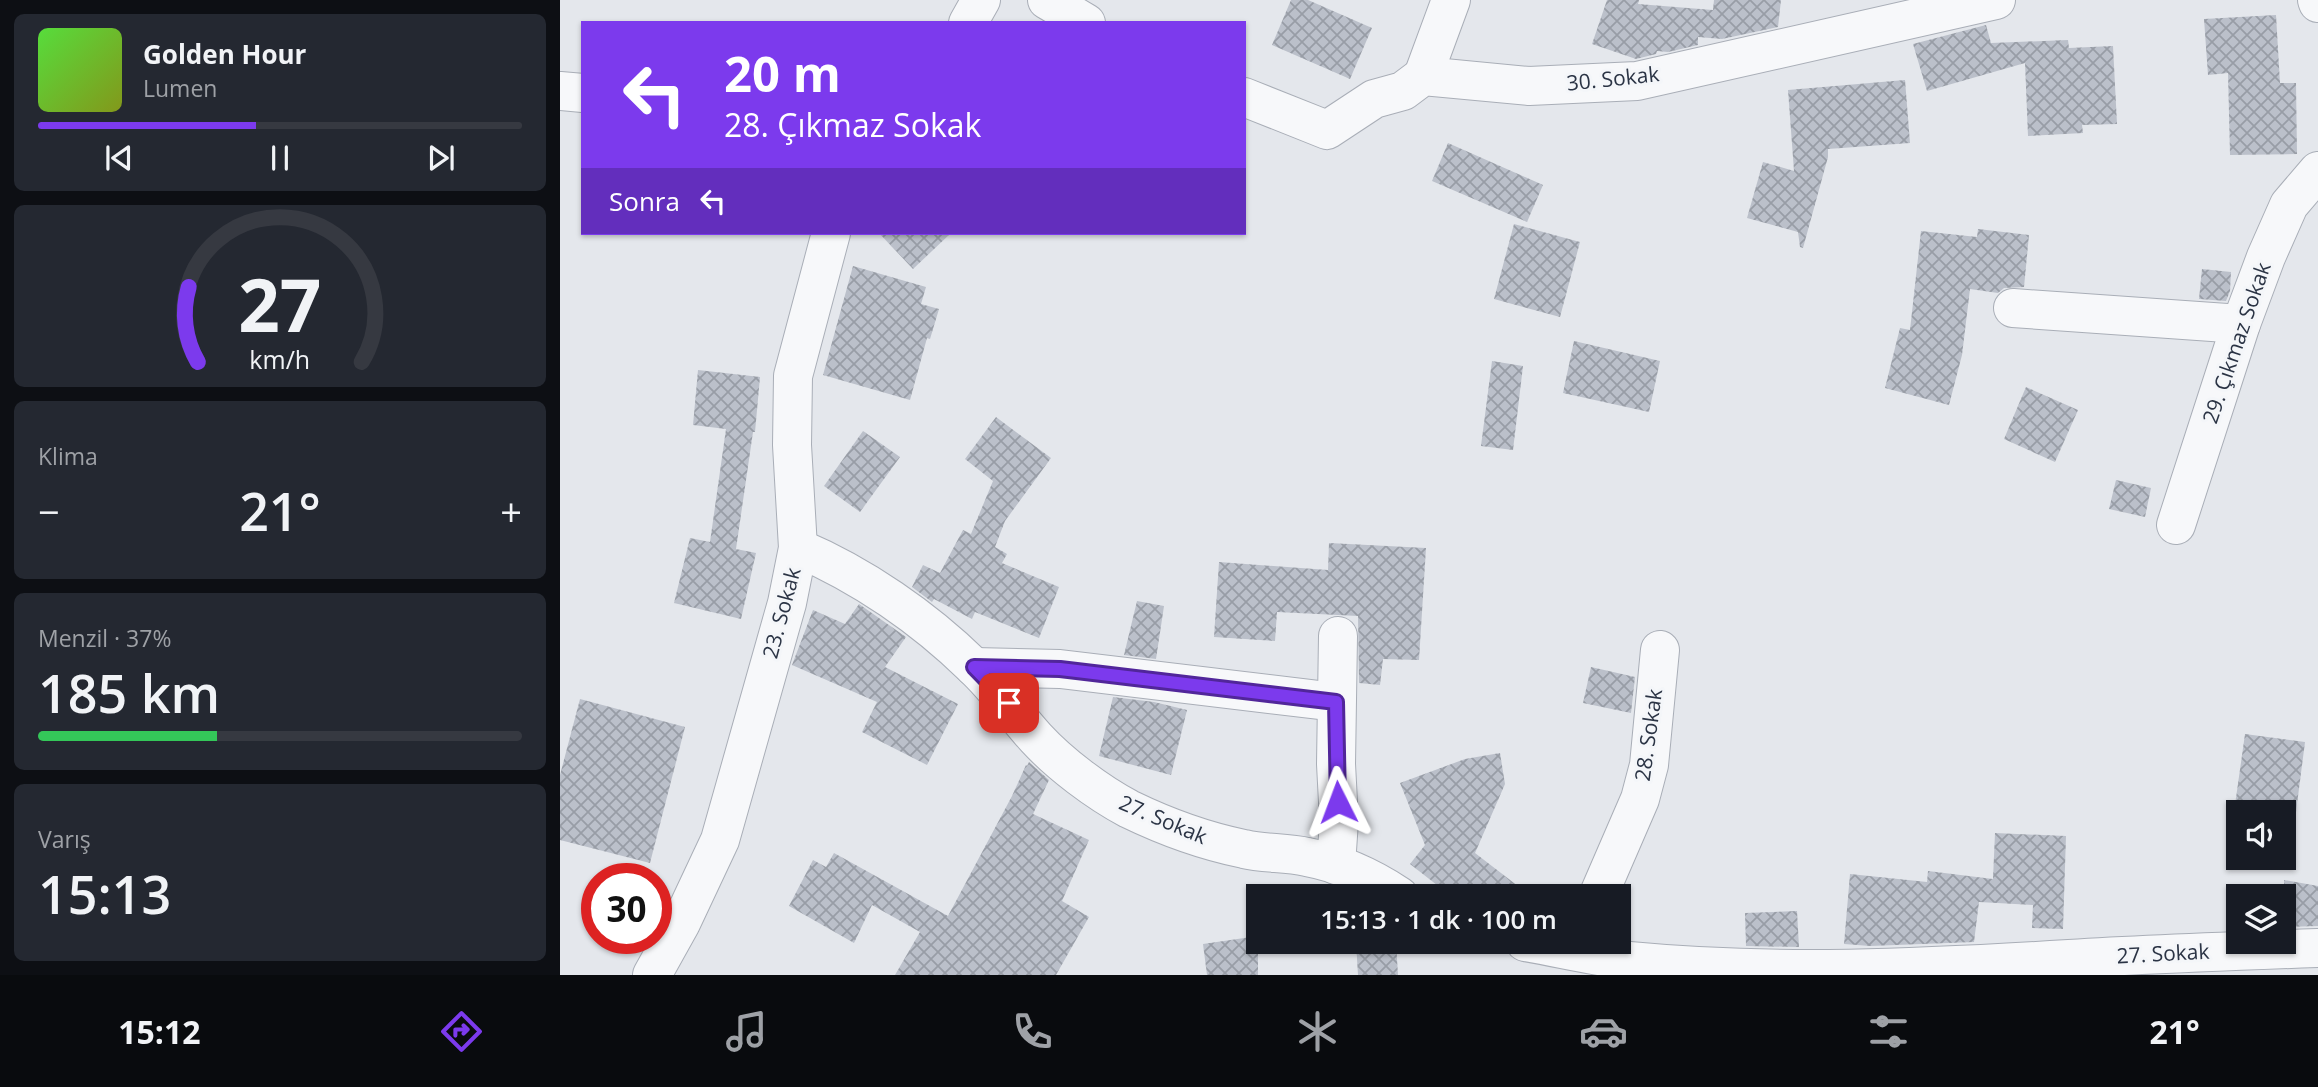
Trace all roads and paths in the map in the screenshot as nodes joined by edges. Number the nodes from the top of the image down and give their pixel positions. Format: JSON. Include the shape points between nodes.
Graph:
{"nodes":[{"id":1,"x":981,"y":0,"type":"edge"},
{"id":2,"x":1047,"y":0,"type":"edge"},
{"id":3,"x":1451,"y":0,"type":"edge"},
{"id":4,"x":1996,"y":0,"type":"edge"},
{"id":5,"x":969,"y":21,"type":"edge"},
{"id":6,"x":1083,"y":21,"type":"edge"},
{"id":7,"x":1423,"y":76,"type":"junction"},
{"id":8,"x":560,"y":91,"type":"edge"},
{"id":9,"x":581,"y":93,"type":"edge"},
{"id":10,"x":1246,"y":98,"type":"edge"},
{"id":11,"x":2318,"y":170,"type":"edge"},
{"id":12,"x":830,"y":235,"type":"edge"},
{"id":13,"x":2013,"y":308,"type":"dead end"},
{"id":14,"x":2241,"y":324,"type":"junction"},
{"id":15,"x":2176,"y":525,"type":"dead end"},
{"id":16,"x":798,"y":548,"type":"junction"},
{"id":17,"x":1338,"y":636,"type":"dead end"},
{"id":18,"x":1660,"y":650,"type":"dead end"},
{"id":19,"x":974,"y":667,"type":"junction"},
{"id":20,"x":1336,"y":702,"type":"junction"},
{"id":21,"x":1336,"y":865,"type":"junction"},
{"id":22,"x":1379,"y":884,"type":"edge"},
{"id":23,"x":1603,"y":884,"type":"edge"},
{"id":24,"x":2318,"y":948,"type":"edge"},
{"id":25,"x":1596,"y":954,"type":"edge"},
{"id":26,"x":1630,"y":968,"type":"edge"},
{"id":27,"x":652,"y":975,"type":"edge"}],
"edges":[{"from":1,"to":5,"type":"street"},
{"from":2,"to":6,"type":"street"},
{"from":3,"to":7,"type":"street"},
{"from":4,"to":7,"type":"street","name":"30. Sokak","via":[[1637,81],[1529,86]]},
{"from":7,"to":10,"type":"street","via":[[1403,91],[1374,99],[1327,130]]},
{"from":8,"to":9,"type":"street"},
{"from":11,"to":14,"type":"street","name":"29. Çıkmaz Sokak","via":[[2289,205]]},
{"from":12,"to":16,"type":"street","name":"23. Sokak","via":[[793,376]]},
{"from":13,"to":14,"type":"street"},
{"from":14,"to":15,"type":"street","name":"29. Çıkmaz Sokak"},
{"from":16,"to":19,"type":"street","name":"27. Sokak","via":[[922,619]]},
{"from":16,"to":27,"type":"street","name":"23. Sokak","via":[[787,603],[720,840]]},
{"from":17,"to":20,"type":"street"},
{"from":18,"to":23,"type":"street","name":"28. Sokak","via":[[1649,765],[1640,799]]},
{"from":19,"to":20,"type":"street","via":[[1060,669]]},
{"from":19,"to":21,"type":"street","name":"27. Sokak","via":[[1037,739],[1099,791],[1130,809],[1235,847]]},
{"from":20,"to":21,"type":"street"},
{"from":21,"to":22,"type":"street","name":"27. Sokak"},
{"from":24,"to":26,"type":"street","name":"27. Sokak","via":[[1945,968]]},
{"from":25,"to":26,"type":"street","name":"27. Sokak"}]}
